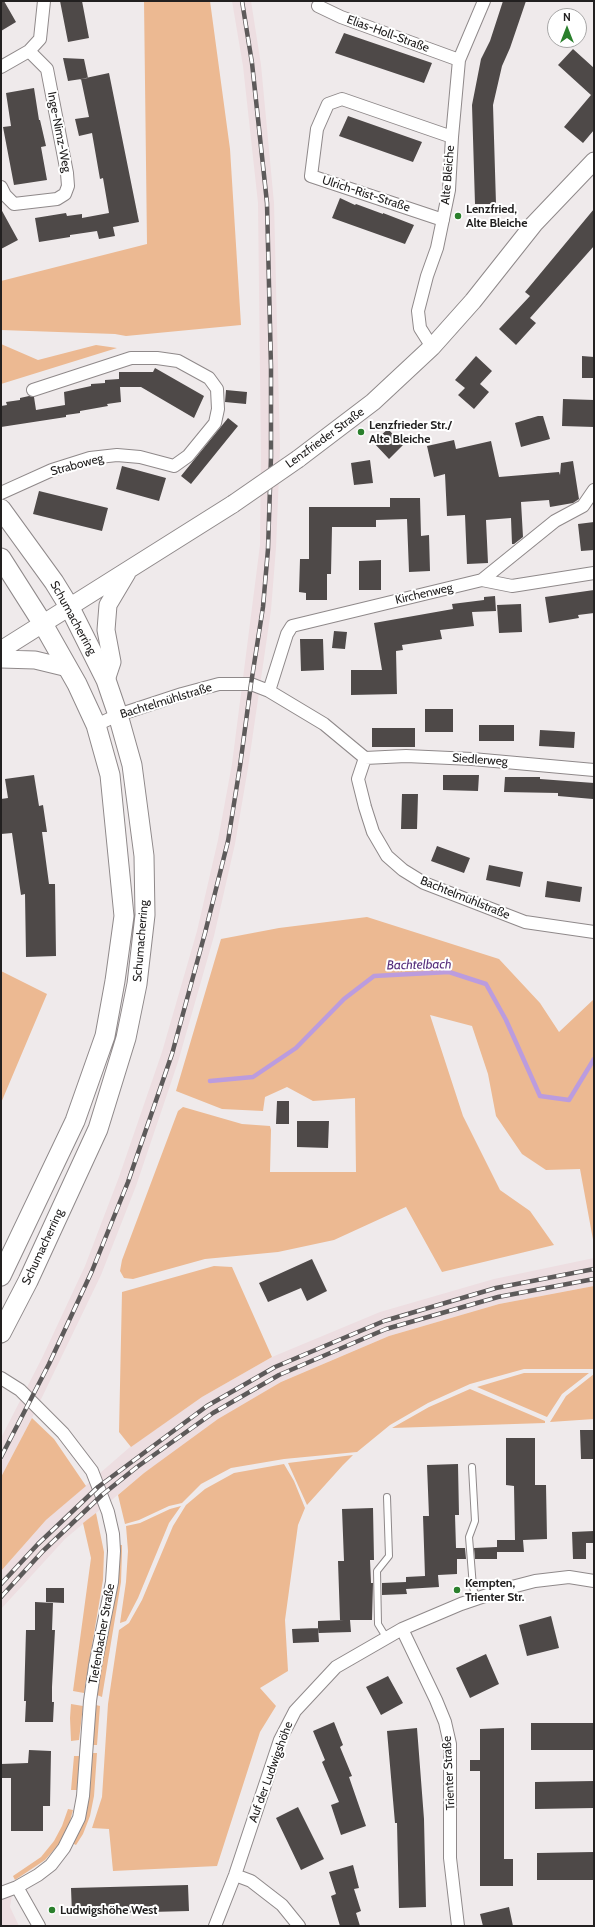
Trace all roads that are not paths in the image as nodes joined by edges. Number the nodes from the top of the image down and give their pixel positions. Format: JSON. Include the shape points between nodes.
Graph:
{"nodes":[{"id":1,"x":44,"y":1,"type":"edge"},
{"id":2,"x":484,"y":1,"type":"edge"},
{"id":3,"x":318,"y":6,"type":"dead end"},
{"id":4,"x":29,"y":51,"type":"junction"},
{"id":5,"x":459,"y":60,"type":"junction"},
{"id":6,"x":1,"y":67,"type":"edge"},
{"id":7,"x":452,"y":137,"type":"junction"},
{"id":8,"x":594,"y":161,"type":"edge"},
{"id":9,"x":1,"y":187,"type":"edge"},
{"id":10,"x":444,"y":220,"type":"junction"},
{"id":11,"x":432,"y":347,"type":"junction"},
{"id":12,"x":34,"y":390,"type":"dead end"},
{"id":13,"x":594,"y":490,"type":"edge"},
{"id":14,"x":1,"y":493,"type":"edge"},
{"id":15,"x":1,"y":509,"type":"edge"},
{"id":16,"x":1,"y":558,"type":"edge"},
{"id":17,"x":128,"y":571,"type":"junction"},
{"id":18,"x":594,"y":573,"type":"edge"},
{"id":19,"x":482,"y":580,"type":"junction"},
{"id":20,"x":70,"y":608,"type":"junction"},
{"id":21,"x":43,"y":624,"type":"junction"},
{"id":22,"x":1,"y":650,"type":"edge"},
{"id":23,"x":1,"y":659,"type":"edge"},
{"id":24,"x":68,"y":668,"type":"junction"},
{"id":25,"x":106,"y":680,"type":"junction"},
{"id":26,"x":269,"y":691,"type":"junction"},
{"id":27,"x":118,"y":715,"type":"junction"},
{"id":28,"x":96,"y":724,"type":"junction"},
{"id":29,"x":365,"y":758,"type":"junction"},
{"id":30,"x":594,"y":770,"type":"edge"},
{"id":31,"x":594,"y":932,"type":"edge"},
{"id":32,"x":2,"y":1274,"type":"edge"},
{"id":33,"x":1,"y":1332,"type":"edge"},
{"id":34,"x":1,"y":1378,"type":"edge"},
{"id":35,"x":472,"y":1467,"type":"dead end"},
{"id":36,"x":387,"y":1497,"type":"dead end"},
{"id":37,"x":594,"y":1581,"type":"edge"},
{"id":38,"x":476,"y":1600,"type":"junction"},
{"id":39,"x":402,"y":1629,"type":"junction"},
{"id":40,"x":386,"y":1637,"type":"junction"},
{"id":41,"x":235,"y":1875,"type":"junction"},
{"id":42,"x":17,"y":1887,"type":"junction"},
{"id":43,"x":1,"y":1893,"type":"edge"},
{"id":44,"x":39,"y":1926,"type":"edge"},
{"id":45,"x":215,"y":1926,"type":"edge"},
{"id":46,"x":299,"y":1926,"type":"edge"},
{"id":47,"x":458,"y":1926,"type":"edge"}],
"edges":[{"from":1,"to":4,"type":"street","via":[[40,39]]},
{"from":2,"to":5,"type":"street","name":"Alte Bleiche"},
{"from":3,"to":5,"type":"street","name":"Elias-Holl-Straße","via":[[341,17]]},
{"from":4,"to":6,"type":"street"},
{"from":4,"to":9,"type":"street","name":"Inge-Nimz-Weg","via":[[47,69],[68,186],[65,194],[57,199],[14,204]]},
{"from":5,"to":7,"type":"street","name":"Alte Bleiche"},
{"from":7,"to":10,"type":"street","name":"Alte Bleiche","via":[[449,190]]},
{"from":7,"to":10,"type":"street","name":"Ulrich-Rist-Straße","via":[[342,99],[328,104],[317,129],[311,176]]},
{"from":8,"to":11,"type":"street","name":"Lenzfrieder Straße","via":[[534,224],[473,301]]},
{"from":10,"to":11,"type":"street","name":"Alte Bleiche","via":[[418,311],[420,328]]},
{"from":11,"to":17,"type":"street","name":"Lenzfrieder Straße","bridge":true,"via":[[373,402],[298,459]]},
{"from":12,"to":14,"type":"street","name":"Straboweg","via":[[131,358],[157,358],[178,361],[208,378],[217,389],[218,409],[215,423],[188,456],[174,466],[140,457],[117,455],[90,458],[52,470]]},
{"from":13,"to":19,"type":"street","name":"Kirchenweg","via":[[583,506],[555,521],[525,548]]},
{"from":15,"to":20,"type":"main road","name":"Schumacherring"},
{"from":16,"to":21,"type":"main road","name":"Schumacherring"},
{"from":17,"to":20,"type":"street","name":"Lenzfrieder Straße"},
{"from":17,"to":25,"type":"street","via":[[108,605],[106,630],[112,662]]},
{"from":18,"to":19,"type":"street","via":[[512,586]]},
{"from":19,"to":26,"type":"street","name":"Kirchenweg","via":[[292,626],[287,634]]},
{"from":20,"to":21,"type":"street","name":"Lenzfrieder Straße"},
{"from":20,"to":25,"type":"main road","name":"Schumacherring"},
{"from":21,"to":22,"type":"street","name":"Lenzfrieder Straße"},
{"from":21,"to":24,"type":"main road","name":"Schumacherring"},
{"from":23,"to":24,"type":"street","via":[[35,660]]},
{"from":24,"to":28,"type":"main road","name":"Schumacherring"},
{"from":25,"to":27,"type":"main road","name":"Schumacherring"},
{"from":26,"to":27,"type":"street","name":"Bachtelmühlstraße","via":[[251,684],[219,684]]},
{"from":26,"to":29,"type":"street","name":"Bachtelmühlstraße","via":[[324,724]]},
{"from":27,"to":28,"type":"street","name":"Bachtelmühlstraße"},
{"from":27,"to":33,"type":"main road","name":"Schumacherring","via":[[132,765],[144,856],[145,915],[137,984],[126,1038],[98,1129],[28,1281]]},
{"from":28,"to":32,"type":"main road","name":"Schumacherring","via":[[110,775],[124,916],[115,982],[105,1036],[75,1121]]},
{"from":29,"to":30,"type":"street","name":"Siedlerweg","via":[[406,756],[472,759]]},
{"from":29,"to":31,"type":"street","name":"Bachtelmühlstraße","via":[[358,779],[373,832],[387,856],[403,870],[424,883],[525,922]]},
{"from":34,"to":42,"type":"street","name":"Tiefenbacher Straße","via":[[20,1390],[58,1428],[92,1471],[108,1512],[114,1551],[112,1582],[90,1701],[79,1818],[64,1848],[51,1865]]},
{"from":35,"to":38,"type":"lane","via":[[474,1521],[469,1537]]},
{"from":36,"to":40,"type":"lane","via":[[388,1556],[377,1571],[378,1624]]},
{"from":37,"to":38,"type":"street","name":"Auf der Ludwigshöhe","via":[[569,1577],[535,1580]]},
{"from":38,"to":39,"type":"street","name":"Auf der Ludwigshöhe"},
{"from":39,"to":40,"type":"street","name":"Auf der Ludwigshöhe"},
{"from":39,"to":47,"type":"street","name":"Trienter Straße","via":[[436,1700],[450,1744],[450,1858]]},
{"from":40,"to":41,"type":"street","name":"Auf der Ludwigshöhe","via":[[336,1667],[294,1711],[280,1740]]},
{"from":41,"to":45,"type":"street","name":"Auf der Ludwigshöhe"},
{"from":41,"to":46,"type":"street","via":[[251,1882],[282,1905]]},
{"from":42,"to":43,"type":"street","name":"Tiefenbacher Straße"},
{"from":42,"to":44,"type":"street"}]}
